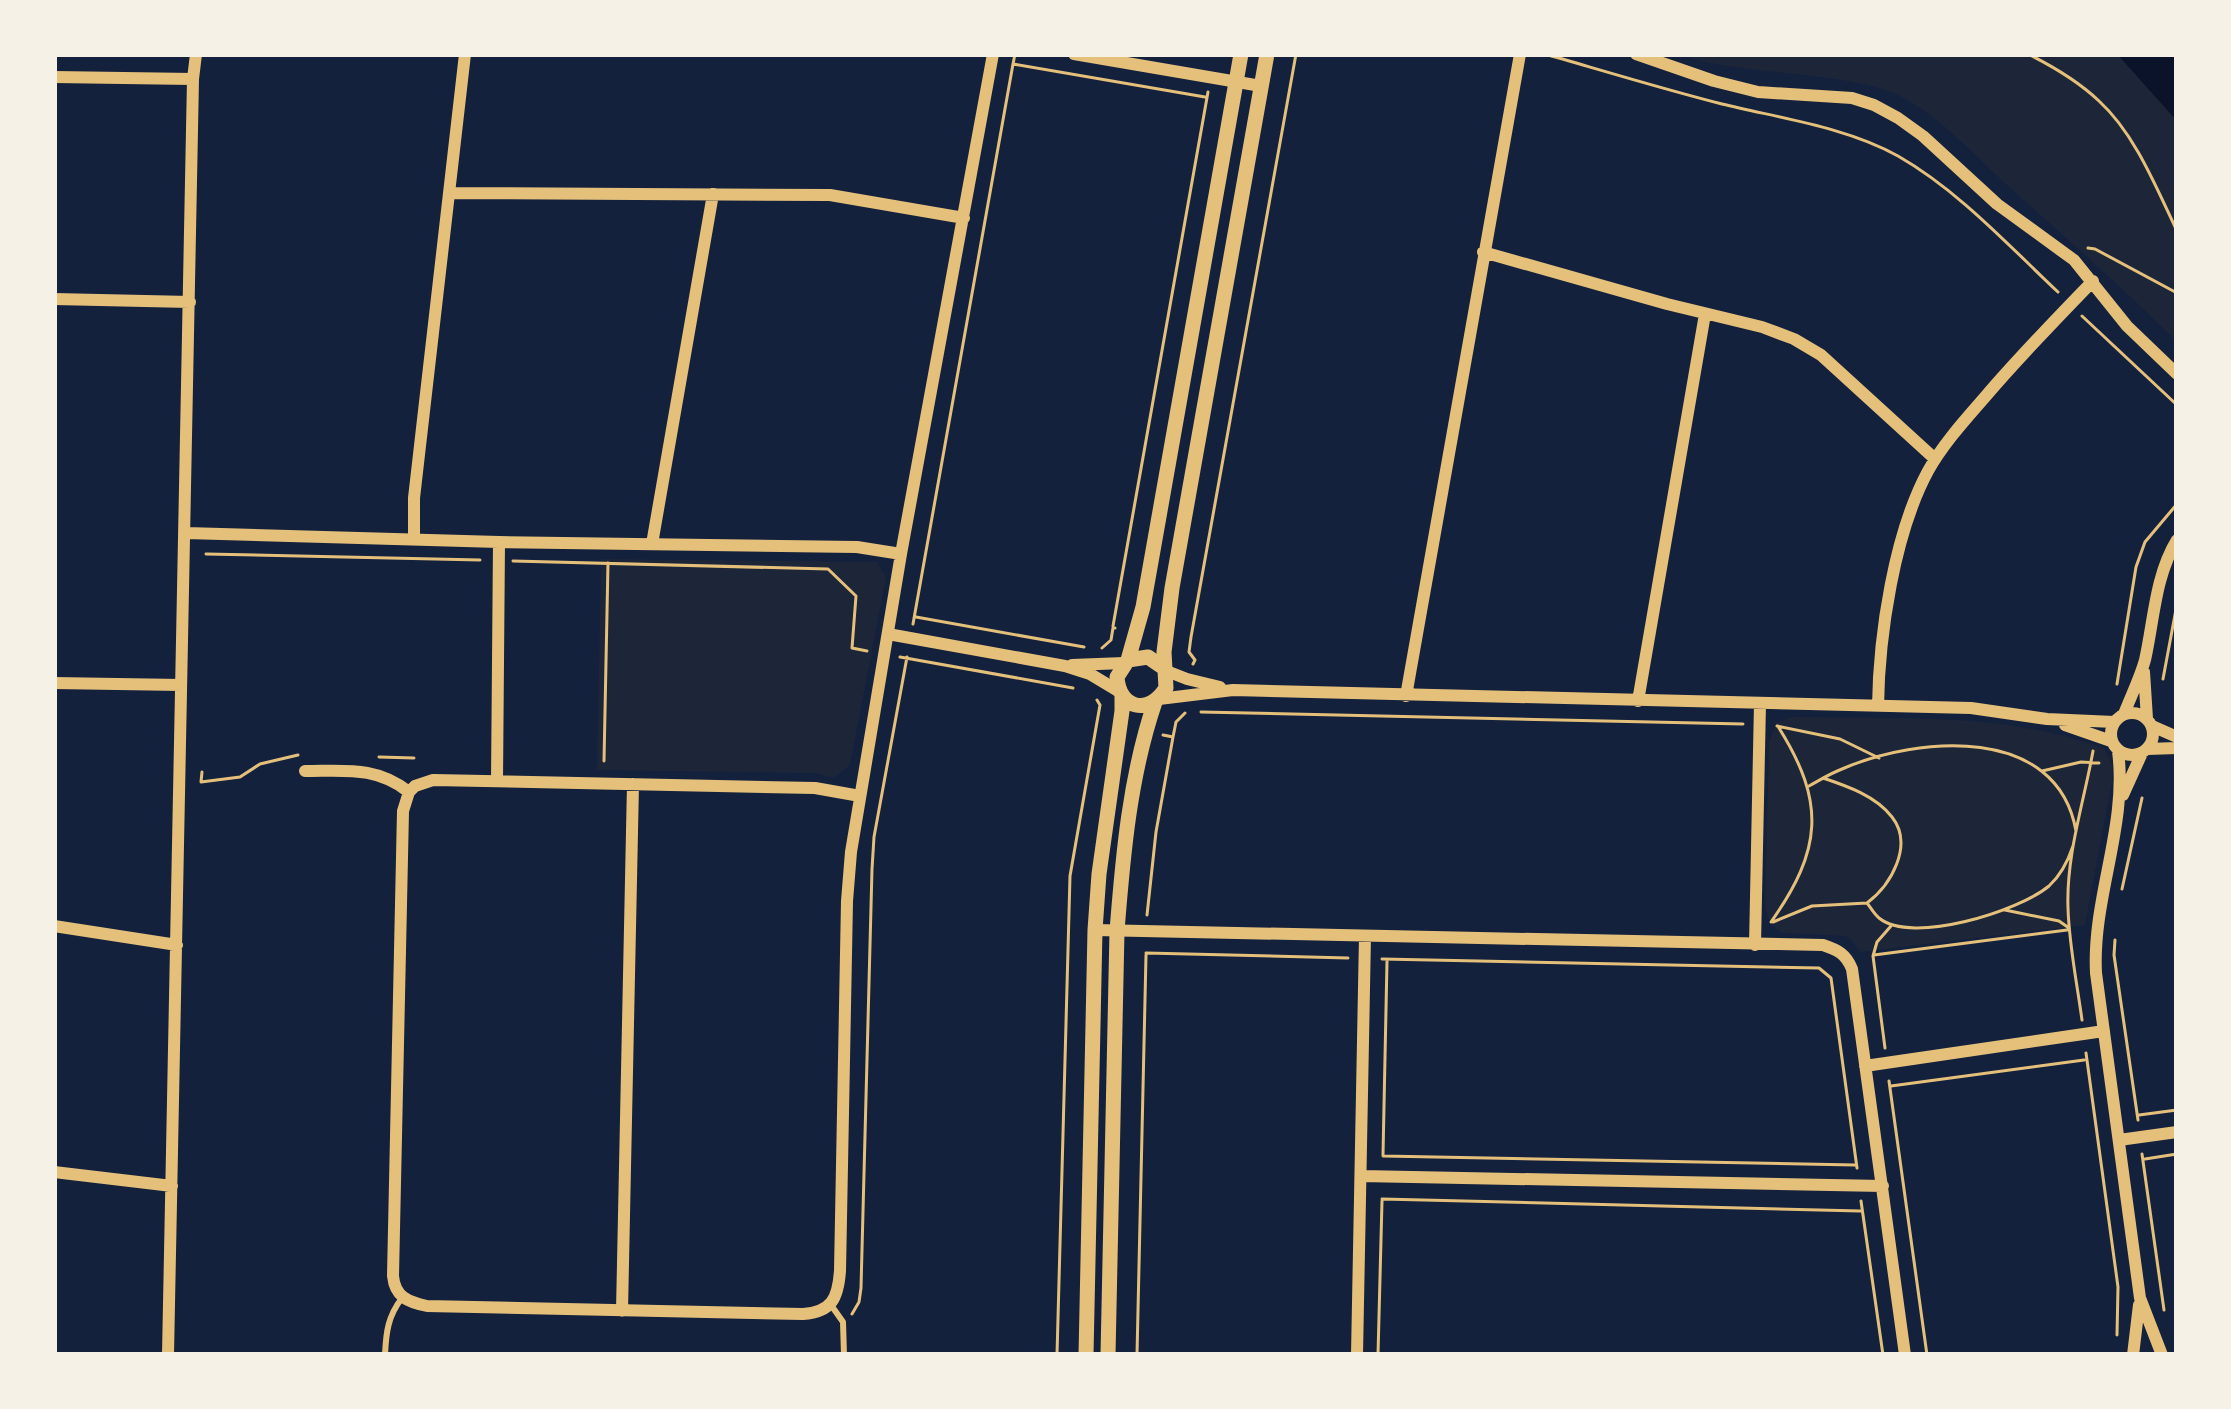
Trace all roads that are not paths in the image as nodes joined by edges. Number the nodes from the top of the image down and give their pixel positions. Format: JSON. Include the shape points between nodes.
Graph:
{"nodes":[{"id":1,"x":196,"y":54,"type":"edge"},
{"id":2,"x":465,"y":54,"type":"edge"},
{"id":3,"x":993,"y":54,"type":"edge"},
{"id":4,"x":1074,"y":54,"type":"edge"},
{"id":5,"x":1241,"y":54,"type":"edge"},
{"id":6,"x":1267,"y":54,"type":"edge"},
{"id":7,"x":1520,"y":54,"type":"edge"},
{"id":8,"x":1636,"y":54,"type":"edge"},
{"id":9,"x":54,"y":76,"type":"edge"},
{"id":10,"x":193,"y":79,"type":"junction"},
{"id":11,"x":1236,"y":81,"type":"junction"},
{"id":12,"x":1261,"y":86,"type":"junction"},
{"id":13,"x":450,"y":193,"type":"junction"},
{"id":14,"x":713,"y":194,"type":"junction"},
{"id":15,"x":964,"y":218,"type":"junction"},
{"id":16,"x":1483,"y":251,"type":"junction"},
{"id":17,"x":2092,"y":281,"type":"junction"},
{"id":18,"x":54,"y":299,"type":"edge"},
{"id":19,"x":190,"y":302,"type":"junction"},
{"id":20,"x":1705,"y":314,"type":"junction"},
{"id":21,"x":1187,"y":360,"type":"junction"},
{"id":22,"x":1210,"y":364,"type":"junction"},
{"id":23,"x":2177,"y":374,"type":"edge"},
{"id":24,"x":1936,"y":459,"type":"junction"},
{"id":25,"x":186,"y":533,"type":"junction"},
{"id":26,"x":414,"y":538,"type":"junction"},
{"id":27,"x":2177,"y":540,"type":"edge"},
{"id":28,"x":500,"y":542,"type":"junction"},
{"id":29,"x":652,"y":544,"type":"junction"},
{"id":30,"x":901,"y":554,"type":"junction"},
{"id":31,"x":888,"y":634,"type":"junction"},
{"id":32,"x":1126,"y":662,"type":"junction"},
{"id":33,"x":2144,"y":665,"type":"junction"},
{"id":34,"x":1065,"y":666,"type":"junction"},
{"id":35,"x":1164,"y":669,"type":"junction"},
{"id":36,"x":54,"y":682,"type":"edge"},
{"id":37,"x":182,"y":686,"type":"junction"},
{"id":38,"x":1233,"y":690,"type":"junction"},
{"id":39,"x":1121,"y":694,"type":"junction"},
{"id":40,"x":1406,"y":696,"type":"junction"},
{"id":41,"x":1157,"y":700,"type":"junction"},
{"id":42,"x":1638,"y":701,"type":"junction"},
{"id":43,"x":1760,"y":704,"type":"junction"},
{"id":44,"x":1878,"y":706,"type":"junction"},
{"id":45,"x":2047,"y":718,"type":"junction"},
{"id":46,"x":2119,"y":718,"type":"junction"},
{"id":47,"x":2149,"y":722,"type":"junction"},
{"id":48,"x":2177,"y":737,"type":"edge"},
{"id":49,"x":2115,"y":746,"type":"junction"},
{"id":50,"x":2177,"y":748,"type":"edge"},
{"id":51,"x":2144,"y":751,"type":"junction"},
{"id":52,"x":305,"y":771,"type":"dead end"},
{"id":53,"x":496,"y":782,"type":"junction"},
{"id":54,"x":633,"y":784,"type":"junction"},
{"id":55,"x":409,"y":793,"type":"junction"},
{"id":56,"x":860,"y":796,"type":"junction"},
{"id":57,"x":2120,"y":801,"type":"junction"},
{"id":58,"x":54,"y":926,"type":"edge"},
{"id":59,"x":1095,"y":930,"type":"junction"},
{"id":60,"x":1117,"y":931,"type":"junction"},
{"id":61,"x":1364,"y":936,"type":"junction"},
{"id":62,"x":177,"y":945,"type":"junction"},
{"id":63,"x":1755,"y":945,"type":"junction"},
{"id":64,"x":2104,"y":1031,"type":"junction"},
{"id":65,"x":1865,"y":1066,"type":"junction"},
{"id":66,"x":2177,"y":1132,"type":"edge"},
{"id":67,"x":2119,"y":1140,"type":"junction"},
{"id":68,"x":54,"y":1172,"type":"edge"},
{"id":69,"x":1360,"y":1176,"type":"junction"},
{"id":70,"x":172,"y":1186,"type":"junction"},
{"id":71,"x":1883,"y":1186,"type":"junction"},
{"id":72,"x":1090,"y":1204,"type":"junction"},
{"id":73,"x":1112,"y":1204,"type":"junction"},
{"id":74,"x":402,"y":1298,"type":"junction"},
{"id":75,"x":2140,"y":1298,"type":"junction"},
{"id":76,"x":831,"y":1305,"type":"junction"},
{"id":77,"x":622,"y":1311,"type":"junction"},
{"id":78,"x":168,"y":1355,"type":"edge"},
{"id":79,"x":385,"y":1355,"type":"edge"},
{"id":80,"x":844,"y":1355,"type":"edge"},
{"id":81,"x":1087,"y":1355,"type":"edge"},
{"id":82,"x":1108,"y":1355,"type":"edge"},
{"id":83,"x":1357,"y":1355,"type":"edge"},
{"id":84,"x":1905,"y":1355,"type":"edge"},
{"id":85,"x":2133,"y":1355,"type":"edge"},
{"id":86,"x":2162,"y":1355,"type":"edge"}],
"edges":[{"from":1,"to":10,"type":"street"},
{"from":2,"to":13,"type":"street"},
{"from":3,"to":15,"type":"street"},
{"from":4,"to":11,"type":"street"},
{"from":5,"to":11,"type":"street"},
{"from":6,"to":12,"type":"street"},
{"from":7,"to":16,"type":"street"},
{"from":8,"to":17,"type":"street","via":[[1758,92],[1874,105],[1923,136]]},
{"from":9,"to":10,"type":"street"},
{"from":10,"to":19,"type":"street"},
{"from":11,"to":12,"type":"street"},
{"from":11,"to":21,"type":"street"},
{"from":12,"to":22,"type":"street"},
{"from":13,"to":14,"type":"street"},
{"from":13,"to":26,"type":"street"},
{"from":14,"to":15,"type":"street","via":[[830,195]]},
{"from":14,"to":29,"type":"street"},
{"from":15,"to":30,"type":"street"},
{"from":16,"to":20,"type":"street"},
{"from":16,"to":40,"type":"street"},
{"from":17,"to":23,"type":"street"},
{"from":17,"to":24,"type":"street"},
{"from":18,"to":19,"type":"street"},
{"from":19,"to":25,"type":"street"},
{"from":20,"to":24,"type":"street","via":[[1762,327],[1821,355]]},
{"from":20,"to":42,"type":"street"},
{"from":21,"to":22,"type":"street"},
{"from":21,"to":32,"type":"street"},
{"from":22,"to":35,"type":"street"},
{"from":24,"to":44,"type":"street","via":[[1917,493],[1895,571]]},
{"from":25,"to":26,"type":"street"},
{"from":25,"to":37,"type":"street"},
{"from":26,"to":28,"type":"street"},
{"from":27,"to":33,"type":"street"},
{"from":28,"to":29,"type":"street"},
{"from":28,"to":53,"type":"street"},
{"from":29,"to":30,"type":"street"},
{"from":30,"to":31,"type":"street"},
{"from":31,"to":34,"type":"street"},
{"from":31,"to":56,"type":"street"},
{"from":32,"to":34,"type":"street"},
{"from":32,"to":35,"type":"street","via":[[1148,657]]},
{"from":32,"to":39,"type":"street","via":[[1117,677]]},
{"from":33,"to":46,"type":"street"},
{"from":33,"to":47,"type":"street"},
{"from":34,"to":39,"type":"street"},
{"from":35,"to":38,"type":"street"},
{"from":35,"to":41,"type":"street","via":[[1166,688]]},
{"from":36,"to":37,"type":"street"},
{"from":37,"to":62,"type":"street"},
{"from":38,"to":40,"type":"street"},
{"from":38,"to":41,"type":"street"},
{"from":39,"to":41,"type":"street","via":[[1137,705]]},
{"from":39,"to":59,"type":"street"},
{"from":40,"to":42,"type":"street"},
{"from":41,"to":60,"type":"street","via":[[1141,747]]},
{"from":42,"to":43,"type":"street"},
{"from":43,"to":44,"type":"street"},
{"from":43,"to":63,"type":"street"},
{"from":44,"to":45,"type":"street"},
{"from":45,"to":46,"type":"street"},
{"from":45,"to":49,"type":"street"},
{"from":46,"to":47,"type":"street","via":[[2136,713]]},
{"from":46,"to":49,"type":"street","via":[[2111,728]]},
{"from":47,"to":48,"type":"street"},
{"from":47,"to":51,"type":"street","via":[[2153,738]]},
{"from":49,"to":51,"type":"street","via":[[2129,755]]},
{"from":49,"to":57,"type":"street"},
{"from":50,"to":51,"type":"street"},
{"from":51,"to":57,"type":"street"},
{"from":52,"to":55,"type":"street","via":[[381,775]]},
{"from":53,"to":54,"type":"street"},
{"from":53,"to":55,"type":"street","via":[[433,780]]},
{"from":54,"to":56,"type":"street"},
{"from":54,"to":77,"type":"street"},
{"from":55,"to":74,"type":"street","via":[[393,1276]]},
{"from":56,"to":76,"type":"street","via":[[847,901],[839,1290]]},
{"from":57,"to":64,"type":"street","via":[[2096,940]]},
{"from":58,"to":62,"type":"street"},
{"from":59,"to":60,"type":"street"},
{"from":59,"to":72,"type":"street"},
{"from":60,"to":61,"type":"street"},
{"from":60,"to":73,"type":"street"},
{"from":61,"to":63,"type":"street"},
{"from":61,"to":69,"type":"street"},
{"from":62,"to":70,"type":"street"},
{"from":63,"to":65,"type":"street","via":[[1822,945],[1843,954]]},
{"from":64,"to":65,"type":"street"},
{"from":64,"to":67,"type":"street"},
{"from":65,"to":71,"type":"street"},
{"from":66,"to":67,"type":"street"},
{"from":67,"to":75,"type":"street"},
{"from":68,"to":70,"type":"street"},
{"from":69,"to":71,"type":"street"},
{"from":69,"to":83,"type":"street"},
{"from":70,"to":78,"type":"street"},
{"from":71,"to":84,"type":"street"},
{"from":72,"to":73,"type":"street"},
{"from":72,"to":81,"type":"street"},
{"from":73,"to":82,"type":"street"},
{"from":74,"to":77,"type":"street","via":[[427,1306]]},
{"from":74,"to":79,"type":"lane"},
{"from":75,"to":85,"type":"street"},
{"from":75,"to":86,"type":"street"},
{"from":76,"to":77,"type":"street","via":[[802,1314]]},
{"from":76,"to":80,"type":"lane","via":[[843,1322]]}]}
